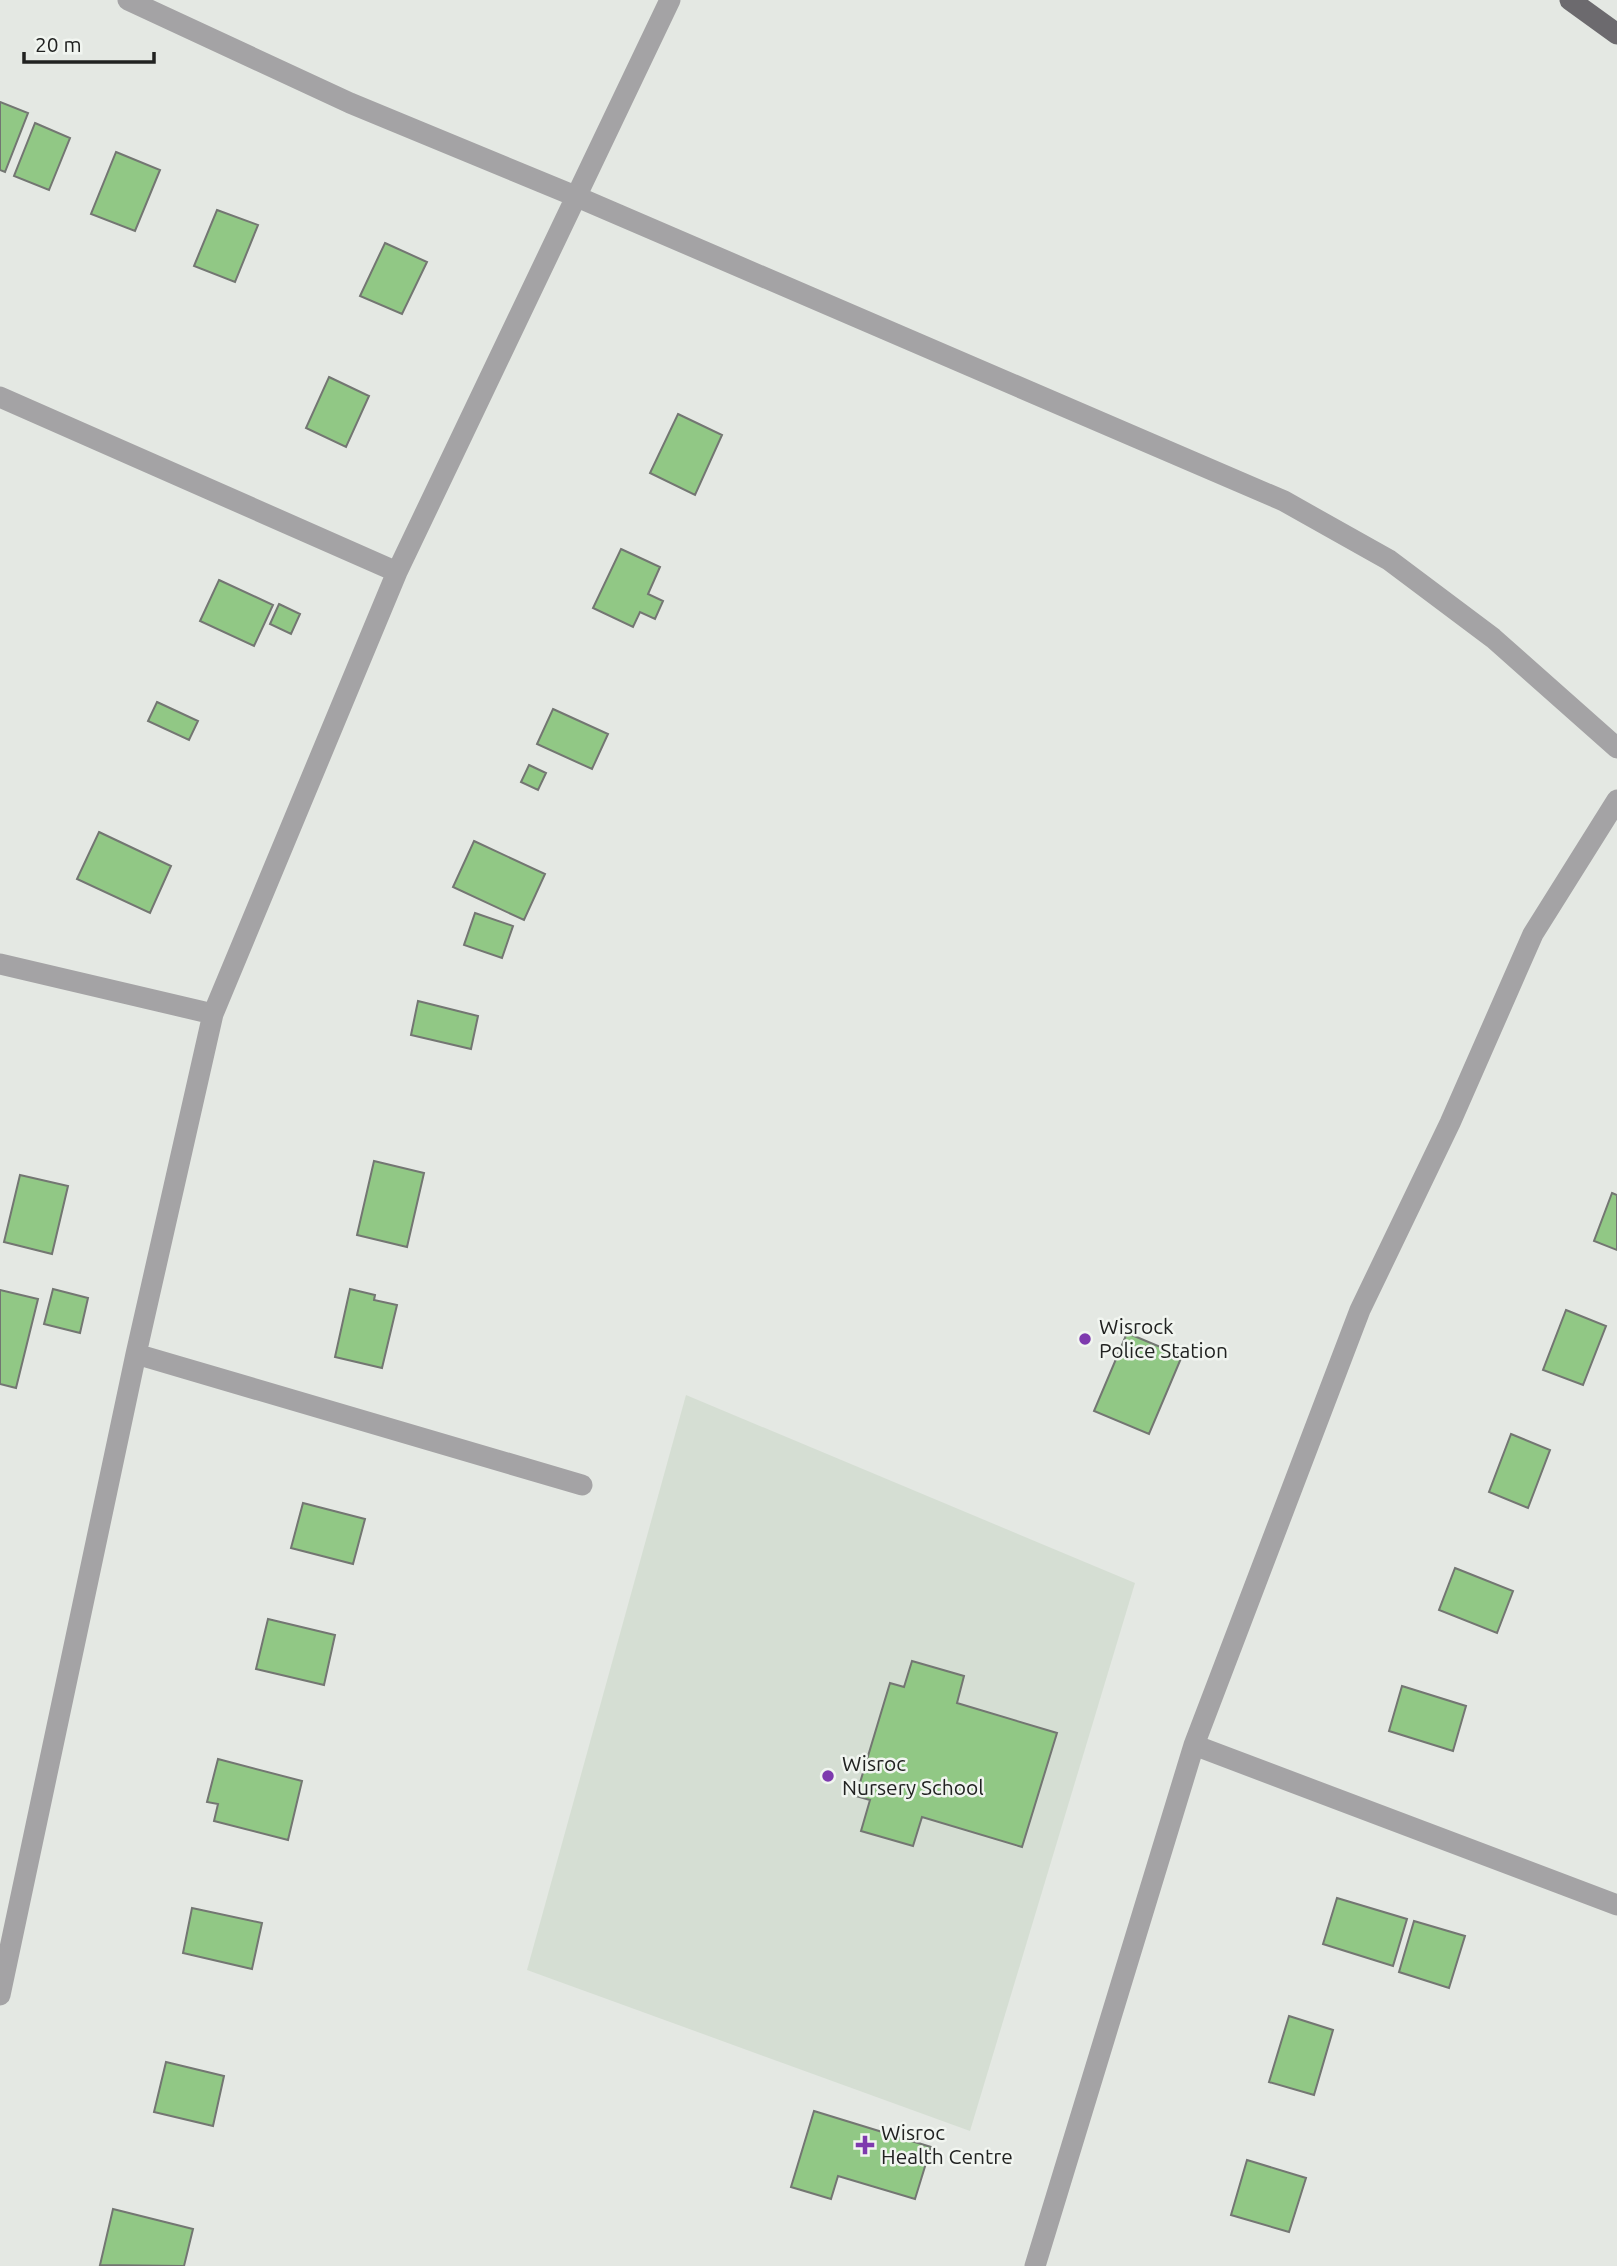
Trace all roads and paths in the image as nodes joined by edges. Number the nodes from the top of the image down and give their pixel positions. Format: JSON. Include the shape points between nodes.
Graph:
{"nodes":[{"id":1,"x":128,"y":0,"type":"edge"},
{"id":2,"x":670,"y":0,"type":"edge"},
{"id":3,"x":1570,"y":0,"type":"edge"},
{"id":4,"x":1617,"y":34,"type":"edge"},
{"id":5,"x":575,"y":196,"type":"junction"},
{"id":6,"x":0,"y":397,"type":"edge"},
{"id":7,"x":397,"y":572,"type":"junction"},
{"id":8,"x":1617,"y":748,"type":"edge"},
{"id":9,"x":1617,"y":800,"type":"edge"},
{"id":10,"x":0,"y":964,"type":"edge"},
{"id":11,"x":213,"y":1014,"type":"junction"},
{"id":12,"x":136,"y":1354,"type":"junction"},
{"id":13,"x":582,"y":1485,"type":"dead end"},
{"id":14,"x":1194,"y":1745,"type":"junction"},
{"id":15,"x":1617,"y":1905,"type":"edge"},
{"id":16,"x":0,"y":1995,"type":"edge"},
{"id":17,"x":1035,"y":2266,"type":"edge"}],
"edges":[{"from":1,"to":5,"type":"street","via":[[350,103]]},
{"from":2,"to":5,"type":"street"},
{"from":3,"to":4,"type":"main road"},
{"from":5,"to":7,"type":"street"},
{"from":5,"to":8,"type":"street","via":[[1284,501],[1389,560],[1493,638]]},
{"from":6,"to":7,"type":"street"},
{"from":7,"to":11,"type":"street"},
{"from":9,"to":14,"type":"street","via":[[1533,934],[1450,1123],[1360,1310]]},
{"from":10,"to":11,"type":"street"},
{"from":11,"to":12,"type":"street"},
{"from":12,"to":13,"type":"street"},
{"from":12,"to":16,"type":"street"},
{"from":14,"to":15,"type":"street"},
{"from":14,"to":17,"type":"street"}]}
